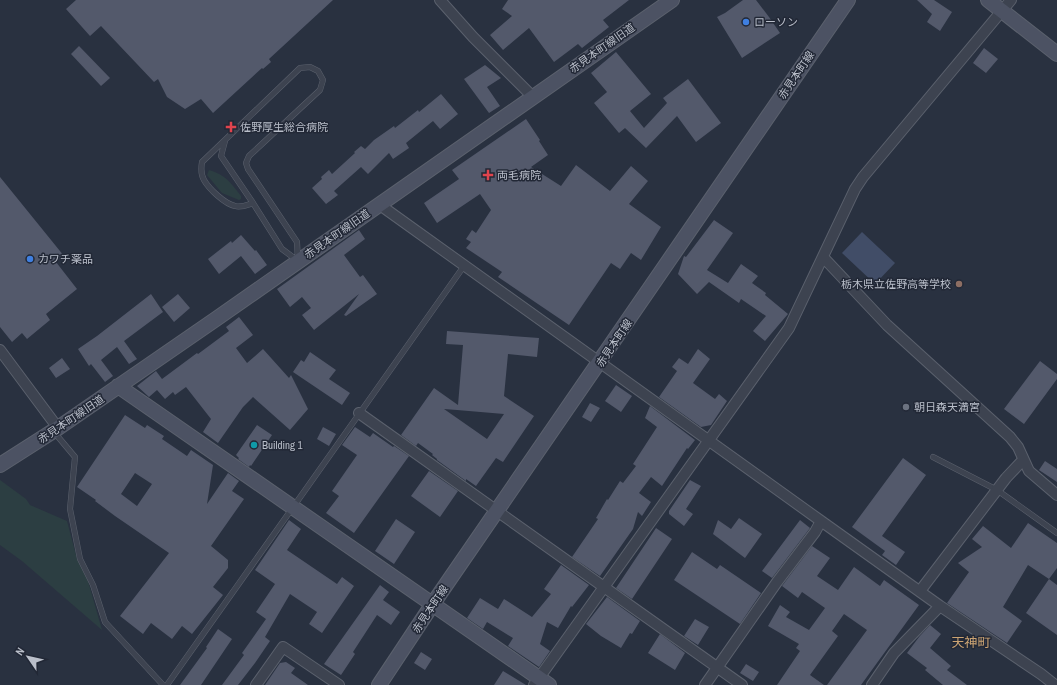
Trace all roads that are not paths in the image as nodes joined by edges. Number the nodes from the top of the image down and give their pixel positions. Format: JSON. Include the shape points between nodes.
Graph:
{"nodes":[{"id":1,"x":440,"y":0,"type":"edge"},
{"id":2,"x":672,"y":0,"type":"edge"},
{"id":3,"x":848,"y":0,"type":"edge"},
{"id":4,"x":988,"y":0,"type":"edge"},
{"id":5,"x":1011,"y":0,"type":"edge"},
{"id":6,"x":1002,"y":11,"type":"junction"},
{"id":7,"x":1057,"y":54,"type":"edge"},
{"id":8,"x":533,"y":97,"type":"junction"},
{"id":9,"x":226,"y":140,"type":"junction"},
{"id":10,"x":253,"y":203,"type":"junction"},
{"id":11,"x":380,"y":205,"type":"junction"},
{"id":12,"x":823,"y":257,"type":"junction"},
{"id":13,"x":298,"y":261,"type":"junction"},
{"id":14,"x":464,"y":266,"type":"junction"},
{"id":15,"x":0,"y":350,"type":"edge"},
{"id":16,"x":600,"y":362,"type":"junction"},
{"id":17,"x":118,"y":386,"type":"junction"},
{"id":18,"x":359,"y":413,"type":"junction"},
{"id":19,"x":56,"y":429,"type":"junction"},
{"id":20,"x":709,"y":440,"type":"junction"},
{"id":21,"x":933,"y":457,"type":"dead end"},
{"id":22,"x":1023,"y":460,"type":"junction"},
{"id":23,"x":0,"y":465,"type":"edge"},
{"id":24,"x":997,"y":490,"type":"junction"},
{"id":25,"x":1057,"y":495,"type":"edge"},
{"id":26,"x":293,"y":507,"type":"junction"},
{"id":27,"x":497,"y":512,"type":"junction"},
{"id":28,"x":821,"y":521,"type":"junction"},
{"id":29,"x":1057,"y":533,"type":"edge"},
{"id":30,"x":604,"y":587,"type":"junction"},
{"id":31,"x":920,"y":591,"type":"junction"},
{"id":32,"x":432,"y":605,"type":"junction"},
{"id":33,"x":940,"y":606,"type":"junction"},
{"id":34,"x":717,"y":668,"type":"junction"},
{"id":35,"x":541,"y":683,"type":"edge"},
{"id":36,"x":163,"y":685,"type":"edge"},
{"id":37,"x":167,"y":685,"type":"edge"},
{"id":38,"x":256,"y":685,"type":"edge"},
{"id":39,"x":339,"y":685,"type":"edge"},
{"id":40,"x":379,"y":685,"type":"edge"},
{"id":41,"x":705,"y":685,"type":"edge"},
{"id":42,"x":742,"y":685,"type":"edge"},
{"id":43,"x":872,"y":685,"type":"edge"},
{"id":44,"x":1055,"y":685,"type":"edge"}],
"edges":[{"from":1,"to":8,"type":"street"},
{"from":2,"to":8,"type":"street","name":"赤見本町線旧道"},
{"from":3,"to":16,"type":"street","name":"赤見本町線"},
{"from":4,"to":6,"type":"street"},
{"from":5,"to":6,"type":"street"},
{"from":6,"to":7,"type":"street"},
{"from":6,"to":12,"type":"street","via":[[863,177]]},
{"from":8,"to":11,"type":"street","name":"赤見本町線旧道"},
{"from":9,"to":10,"type":"lane","via":[[220,156]]},
{"from":9,"to":10,"type":"lane","via":[[202,162],[205,181],[220,198],[235,206],[243,207]]},
{"from":9,"to":13,"type":"lane","via":[[300,68],[310,67],[318,71],[323,80],[320,90],[249,156],[246,163],[296,242]]},
{"from":10,"to":13,"type":"lane","via":[[282,249]]},
{"from":11,"to":13,"type":"street","name":"赤見本町線旧道"},
{"from":11,"to":14,"type":"street"},
{"from":12,"to":20,"type":"street","via":[[789,328]]},
{"from":12,"to":22,"type":"street","via":[[887,325],[1010,438],[1018,447]]},
{"from":13,"to":17,"type":"street","name":"赤見本町線旧道"},
{"from":14,"to":16,"type":"street"},
{"from":14,"to":18,"type":"lane"},
{"from":15,"to":19,"type":"street"},
{"from":16,"to":20,"type":"street"},
{"from":16,"to":27,"type":"street","name":"赤見本町線"},
{"from":17,"to":19,"type":"street","name":"赤見本町線旧道"},
{"from":17,"to":26,"type":"street"},
{"from":18,"to":26,"type":"lane"},
{"from":18,"to":27,"type":"street"},
{"from":19,"to":23,"type":"street","name":"赤見本町線旧道"},
{"from":19,"to":36,"type":"lane","via":[[75,457],[70,509],[80,559],[93,585],[105,622]]},
{"from":20,"to":28,"type":"street"},
{"from":20,"to":30,"type":"street"},
{"from":21,"to":24,"type":"lane"},
{"from":22,"to":24,"type":"street"},
{"from":22,"to":25,"type":"street","via":[[1028,471]]},
{"from":24,"to":29,"type":"lane"},
{"from":24,"to":31,"type":"street"},
{"from":26,"to":32,"type":"street"},
{"from":26,"to":37,"type":"lane"},
{"from":27,"to":30,"type":"street"},
{"from":27,"to":32,"type":"street","name":"赤見本町線"},
{"from":28,"to":31,"type":"street"},
{"from":28,"to":34,"type":"street"},
{"from":30,"to":34,"type":"street"},
{"from":30,"to":35,"type":"street"},
{"from":31,"to":33,"type":"street"},
{"from":32,"to":35,"type":"street"},
{"from":32,"to":40,"type":"street","name":"赤見本町線"},
{"from":33,"to":43,"type":"street","via":[[894,653]]},
{"from":33,"to":44,"type":"street"},
{"from":34,"to":41,"type":"street"},
{"from":34,"to":42,"type":"street"},
{"from":38,"to":39,"type":"street","via":[[283,647]]}]}
